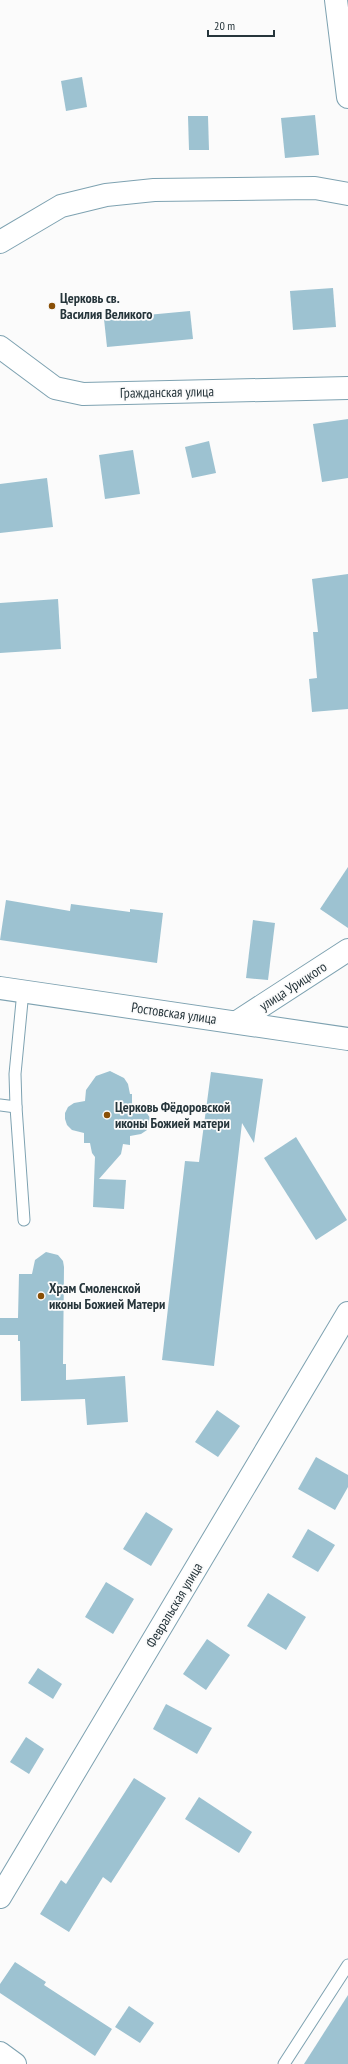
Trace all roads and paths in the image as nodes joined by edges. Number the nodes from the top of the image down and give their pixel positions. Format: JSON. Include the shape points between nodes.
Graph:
{"nodes":[{"id":1,"x":336,"y":0,"type":"edge"},
{"id":2,"x":348,"y":97,"type":"edge"},
{"id":3,"x":348,"y":194,"type":"edge"},
{"id":4,"x":0,"y":242,"type":"edge"},
{"id":5,"x":0,"y":347,"type":"edge"},
{"id":6,"x":348,"y":388,"type":"edge"},
{"id":7,"x":348,"y":950,"type":"edge"},
{"id":8,"x":0,"y":988,"type":"edge"},
{"id":9,"x":23,"y":991,"type":"junction"},
{"id":10,"x":237,"y":1022,"type":"junction"},
{"id":11,"x":348,"y":1038,"type":"edge"},
{"id":12,"x":0,"y":1105,"type":"edge"},
{"id":13,"x":16,"y":1107,"type":"junction"},
{"id":14,"x":24,"y":1220,"type":"dead end"},
{"id":15,"x":348,"y":1312,"type":"edge"},
{"id":16,"x":0,"y":1897,"type":"edge"},
{"id":17,"x":348,"y":1965,"type":"edge"},
{"id":18,"x":0,"y":2053,"type":"edge"},
{"id":19,"x":15,"y":2064,"type":"edge"},
{"id":20,"x":284,"y":2064,"type":"edge"}],
"edges":[{"from":1,"to":2,"type":"street"},
{"from":3,"to":4,"type":"street","via":[[307,188],[154,190],[106,195],[61,206]]},
{"from":5,"to":6,"type":"street","name":"Гражданская улица","via":[[55,388],[83,394]]},
{"from":7,"to":10,"type":"street","name":"улица Урицкого"},
{"from":8,"to":9,"type":"street","name":"Ростовская улица"},
{"from":9,"to":10,"type":"street","name":"Ростовская улица"},
{"from":9,"to":13,"type":"lane","via":[[15,1074]]},
{"from":10,"to":11,"type":"street","name":"Ростовская улица"},
{"from":12,"to":13,"type":"lane"},
{"from":13,"to":14,"type":"lane"},
{"from":15,"to":16,"type":"street","name":"Февральская улица"},
{"from":17,"to":20,"type":"lane"},
{"from":18,"to":19,"type":"street"}]}
